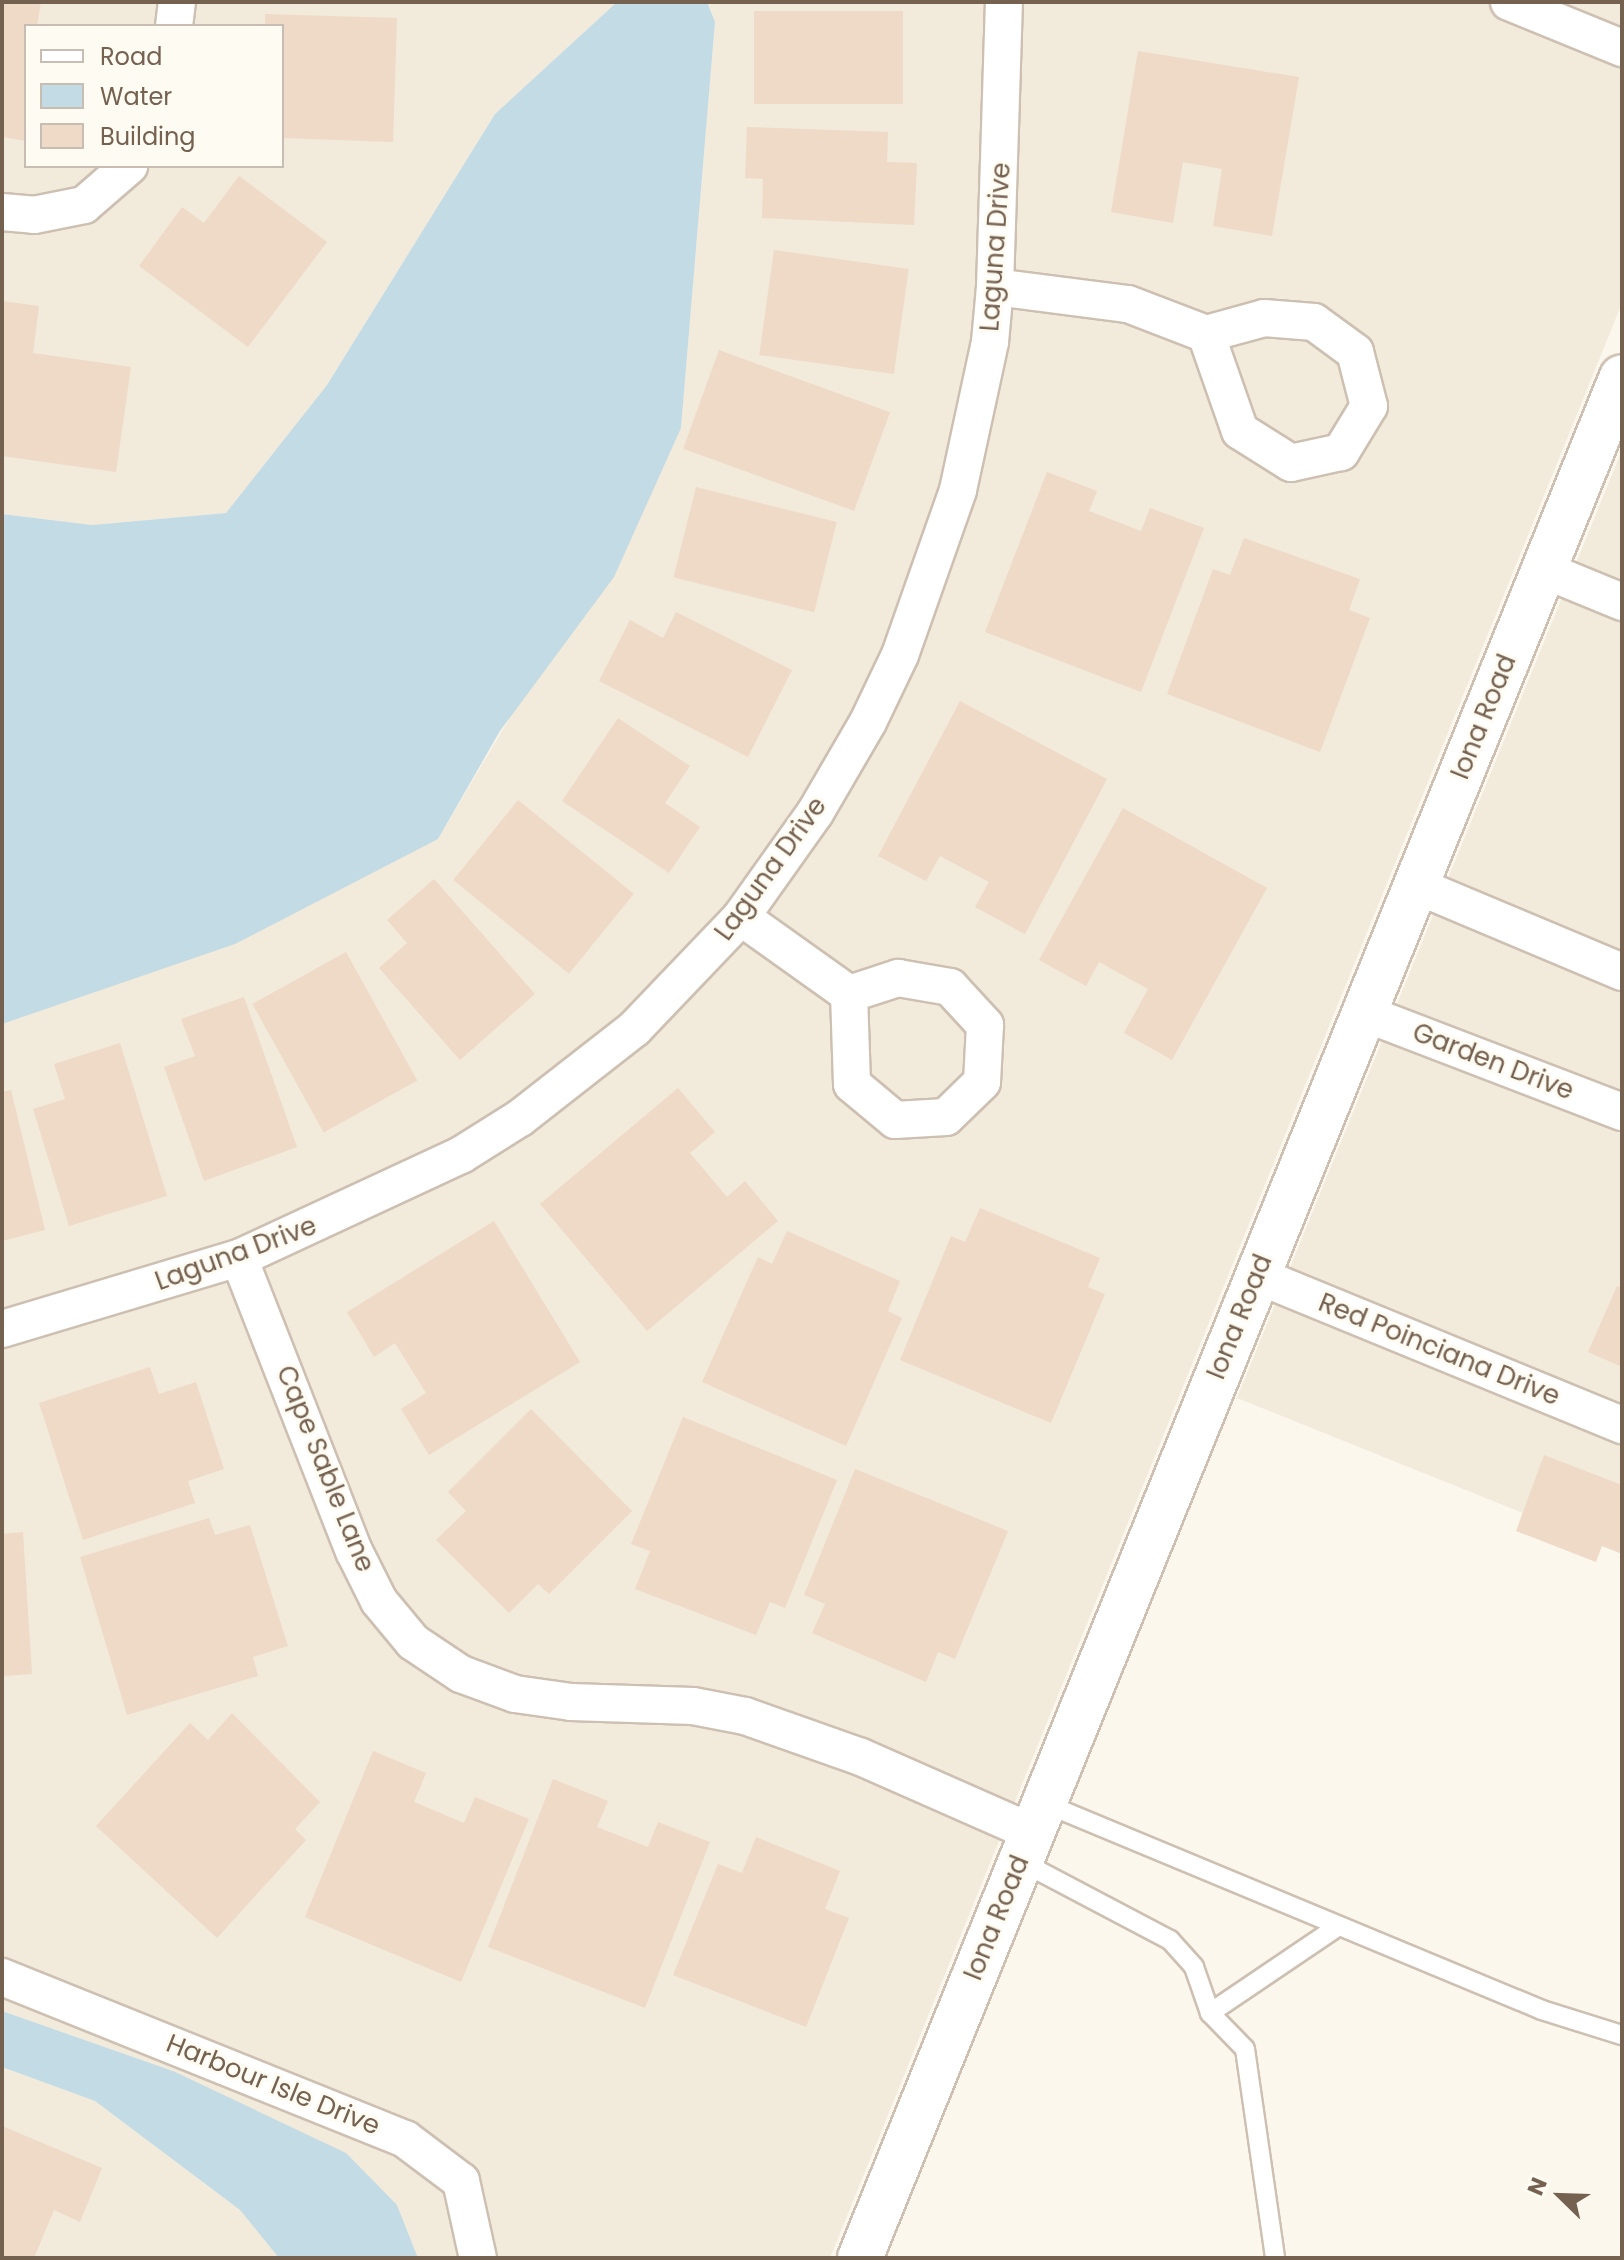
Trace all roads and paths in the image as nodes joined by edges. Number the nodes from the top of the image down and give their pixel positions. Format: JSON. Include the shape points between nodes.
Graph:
{"nodes":[{"id":1,"x":177,"y":2,"type":"edge"},
{"id":2,"x":1004,"y":2,"type":"edge"},
{"id":3,"x":1509,"y":2,"type":"edge"},
{"id":4,"x":174,"y":24,"type":"edge"},
{"id":5,"x":1622,"y":48,"type":"edge"},
{"id":6,"x":127,"y":168,"type":"edge"},
{"id":7,"x":2,"y":212,"type":"edge"},
{"id":8,"x":995,"y":287,"type":"junction"},
{"id":9,"x":1206,"y":334,"type":"junction"},
{"id":10,"x":1622,"y":377,"type":"edge"},
{"id":11,"x":1544,"y":570,"type":"junction"},
{"id":12,"x":1622,"y":602,"type":"edge"},
{"id":13,"x":1415,"y":885,"type":"junction"},
{"id":14,"x":741,"y":917,"type":"junction"},
{"id":15,"x":1622,"y":972,"type":"edge"},
{"id":16,"x":849,"y":994,"type":"junction"},
{"id":17,"x":1364,"y":1013,"type":"junction"},
{"id":18,"x":1622,"y":1112,"type":"edge"},
{"id":19,"x":239,"y":1258,"type":"junction"},
{"id":20,"x":1256,"y":1275,"type":"junction"},
{"id":21,"x":2,"y":1329,"type":"edge"},
{"id":22,"x":1622,"y":1425,"type":"edge"},
{"id":23,"x":1032,"y":1832,"type":"junction"},
{"id":24,"x":1337,"y":1927,"type":"junction"},
{"id":25,"x":2,"y":1977,"type":"edge"},
{"id":26,"x":1210,"y":2013,"type":"junction"},
{"id":27,"x":1622,"y":2035,"type":"edge"},
{"id":28,"x":478,"y":2258,"type":"edge"},
{"id":29,"x":860,"y":2258,"type":"edge"},
{"id":30,"x":1275,"y":2258,"type":"edge"}],
"edges":[{"from":1,"to":4,"type":"street"},
{"from":2,"to":8,"type":"street","name":"Laguna Drive"},
{"from":3,"to":5,"type":"street"},
{"from":6,"to":7,"type":"street","via":[[84,205],[34,215]]},
{"from":8,"to":9,"type":"street","via":[[1128,304]]},
{"from":8,"to":14,"type":"street","name":"Laguna Drive","via":[[990,342],[958,490],[900,655],[815,813]]},
{"from":9,"to":9,"type":"street","via":[[1240,431],[1291,463],[1341,452],[1369,406],[1355,352],[1314,322],[1264,318]]},
{"from":10,"to":11,"type":"street","name":"Iona Road"},
{"from":11,"to":12,"type":"street"},
{"from":11,"to":13,"type":"street","name":"Iona Road"},
{"from":13,"to":15,"type":"street"},
{"from":13,"to":17,"type":"street","name":"Iona Road"},
{"from":14,"to":16,"type":"street"},
{"from":14,"to":19,"type":"street","name":"Laguna Drive","via":[[635,1028],[520,1118],[461,1155]]},
{"from":16,"to":16,"type":"street","via":[[852,1084],[895,1120],[946,1117],[982,1082],[985,1025],[950,987],[898,978]]},
{"from":17,"to":18,"type":"street","name":"Garden Drive"},
{"from":17,"to":20,"type":"street","name":"Iona Road"},
{"from":19,"to":21,"type":"street","name":"Laguna Drive"},
{"from":19,"to":23,"type":"street","name":"Cape Sable Lane","via":[[354,1551],[379,1601],[413,1642],[461,1674],[515,1694],[693,1706],[745,1716],[861,1757]]},
{"from":20,"to":22,"type":"street","name":"Red Poinciana Drive"},
{"from":20,"to":23,"type":"street","name":"Iona Road"},
{"from":23,"to":24,"type":"lane"},
{"from":23,"to":26,"type":"lane","via":[[1170,1940],[1194,1967]]},
{"from":23,"to":29,"type":"street","name":"Iona Road"},
{"from":24,"to":26,"type":"lane"},
{"from":24,"to":27,"type":"lane","via":[[1542,2010]]},
{"from":25,"to":28,"type":"street","name":"Harbour Isle Drive","via":[[405,2139],[461,2181]]},
{"from":26,"to":30,"type":"lane","via":[[1245,2049]]}]}
